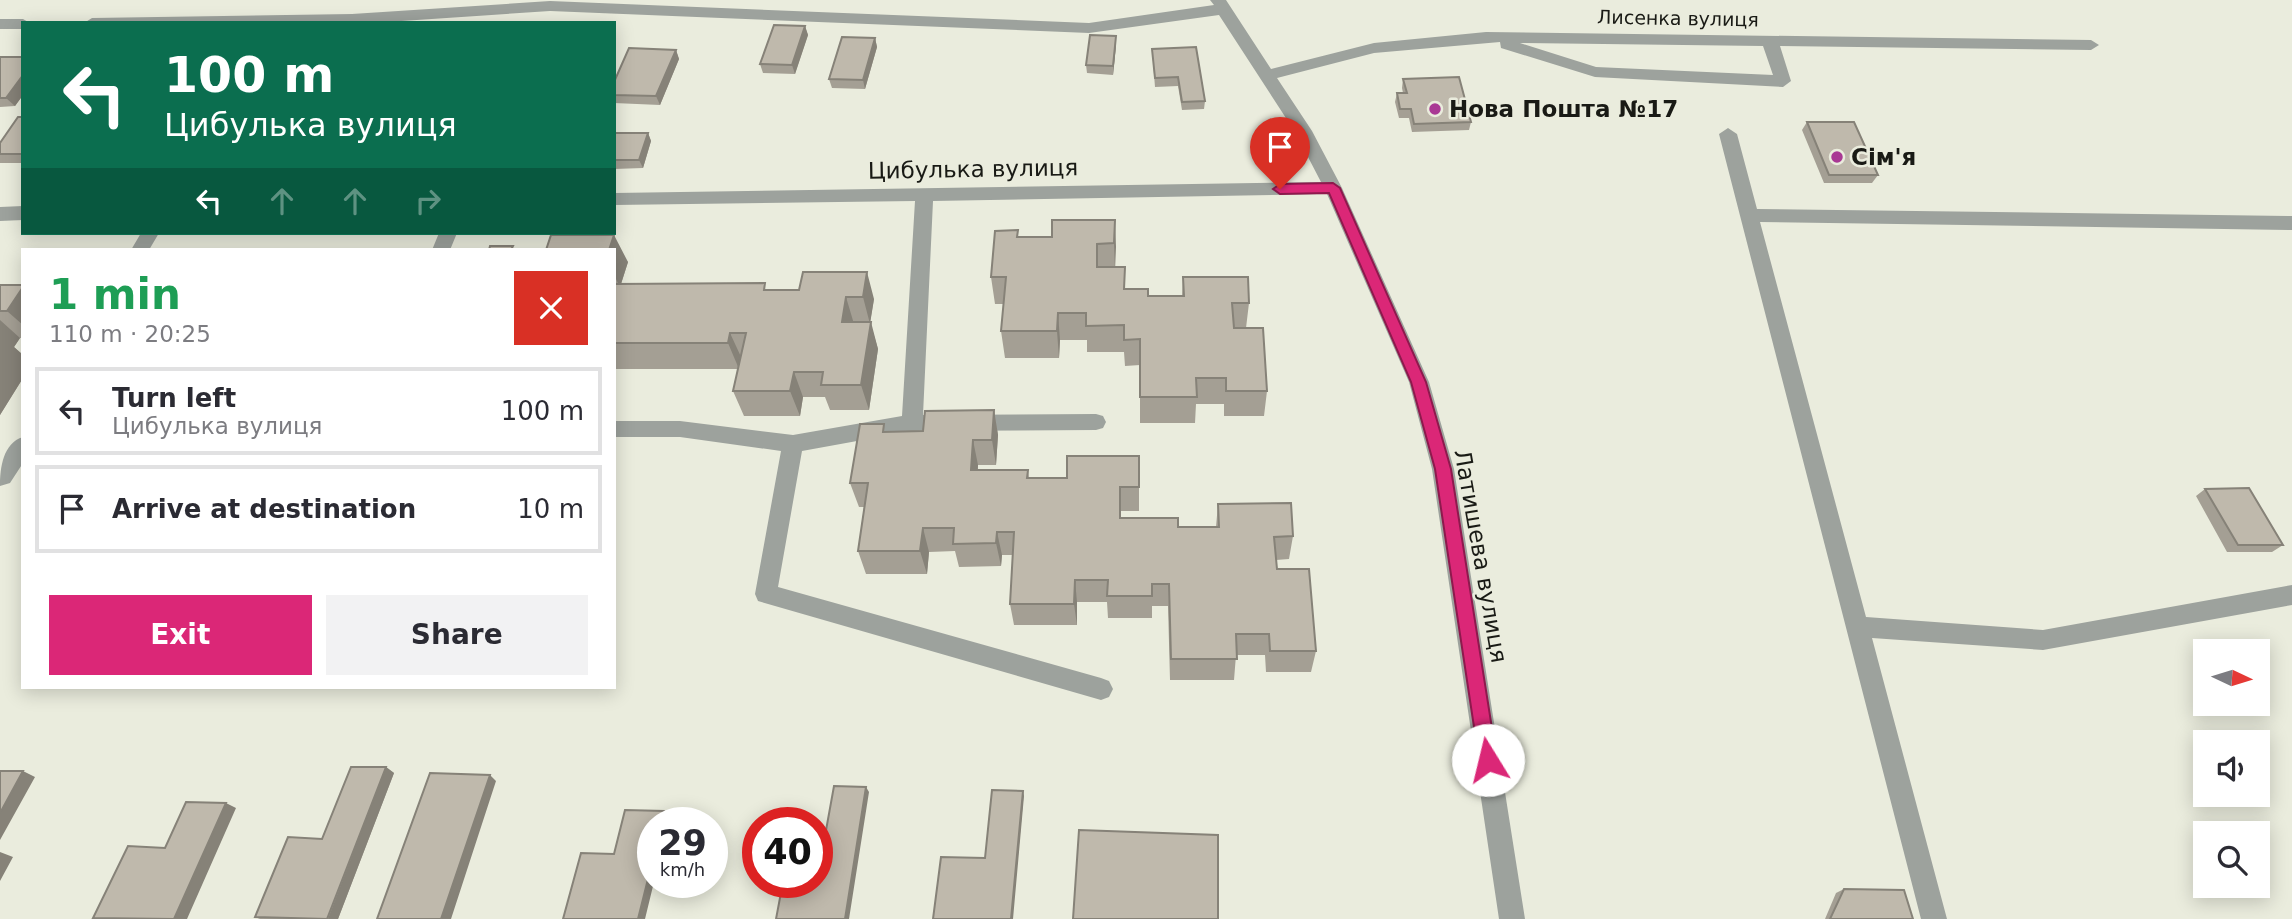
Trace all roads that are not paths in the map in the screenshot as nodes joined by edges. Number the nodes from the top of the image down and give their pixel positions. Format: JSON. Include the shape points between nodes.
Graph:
{"nodes":[{"id":1,"x":1221,"y":5,"type":"edge"},
{"id":2,"x":222,"y":21,"type":"edge"},
{"id":3,"x":0,"y":24,"type":"edge"},
{"id":4,"x":21,"y":24,"type":"edge"},
{"id":5,"x":1486,"y":37,"type":"junction"},
{"id":6,"x":1770,"y":41,"type":"junction"},
{"id":7,"x":2091,"y":44,"type":"dead end"},
{"id":8,"x":1268,"y":75,"type":"junction"},
{"id":9,"x":1728,"y":134,"type":"dead end"},
{"id":10,"x":1333,"y":188,"type":"junction"},
{"id":11,"x":924,"y":194,"type":"junction"},
{"id":12,"x":616,"y":199,"type":"edge"},
{"id":13,"x":21,"y":213,"type":"edge"},
{"id":14,"x":0,"y":214,"type":"edge"},
{"id":15,"x":1750,"y":215,"type":"junction"},
{"id":16,"x":2292,"y":223,"type":"edge"},
{"id":17,"x":1096,"y":422,"type":"dead end"},
{"id":18,"x":912,"y":423,"type":"junction"},
{"id":19,"x":616,"y":429,"type":"edge"},
{"id":20,"x":793,"y":444,"type":"junction"},
{"id":21,"x":21,"y":448,"type":"edge"},
{"id":22,"x":0,"y":477,"type":"edge"},
{"id":23,"x":2292,"y":595,"type":"edge"},
{"id":24,"x":1857,"y":627,"type":"junction"},
{"id":25,"x":1101,"y":689,"type":"dead end"},
{"id":26,"x":1513,"y":919,"type":"edge"},
{"id":27,"x":1934,"y":919,"type":"edge"}],
"edges":[{"from":1,"to":2,"type":"street","via":[[1089,28],[550,6],[352,19]]},
{"from":1,"to":8,"type":"street","name":"Латишева вулиця"},
{"from":3,"to":4,"type":"street"},
{"from":5,"to":6,"type":"street","name":"Лисенка вулиця"},
{"from":5,"to":6,"type":"street","via":[[1595,72],[1783,80]]},
{"from":5,"to":8,"type":"street","name":"Лисенка вулиця","via":[[1374,48]]},
{"from":6,"to":7,"type":"street","name":"Лисенка вулиця"},
{"from":8,"to":10,"type":"street","name":"Латишева вулиця"},
{"from":9,"to":15,"type":"street"},
{"from":10,"to":11,"type":"street","name":"Цибулька вулиця"},
{"from":10,"to":26,"type":"street","name":"Латишева вулиця","via":[[1419,382],[1443,469]]},
{"from":11,"to":12,"type":"street","name":"Цибулька вулиця"},
{"from":11,"to":18,"type":"street"},
{"from":13,"to":14,"type":"street"},
{"from":15,"to":16,"type":"street"},
{"from":15,"to":24,"type":"street"},
{"from":17,"to":18,"type":"street"},
{"from":18,"to":20,"type":"street"},
{"from":19,"to":20,"type":"street","via":[[680,429]]},
{"from":20,"to":25,"type":"street","via":[[766,594]]},
{"from":21,"to":22,"type":"street"},
{"from":23,"to":24,"type":"street","via":[[2043,640]]},
{"from":24,"to":27,"type":"street"}]}
